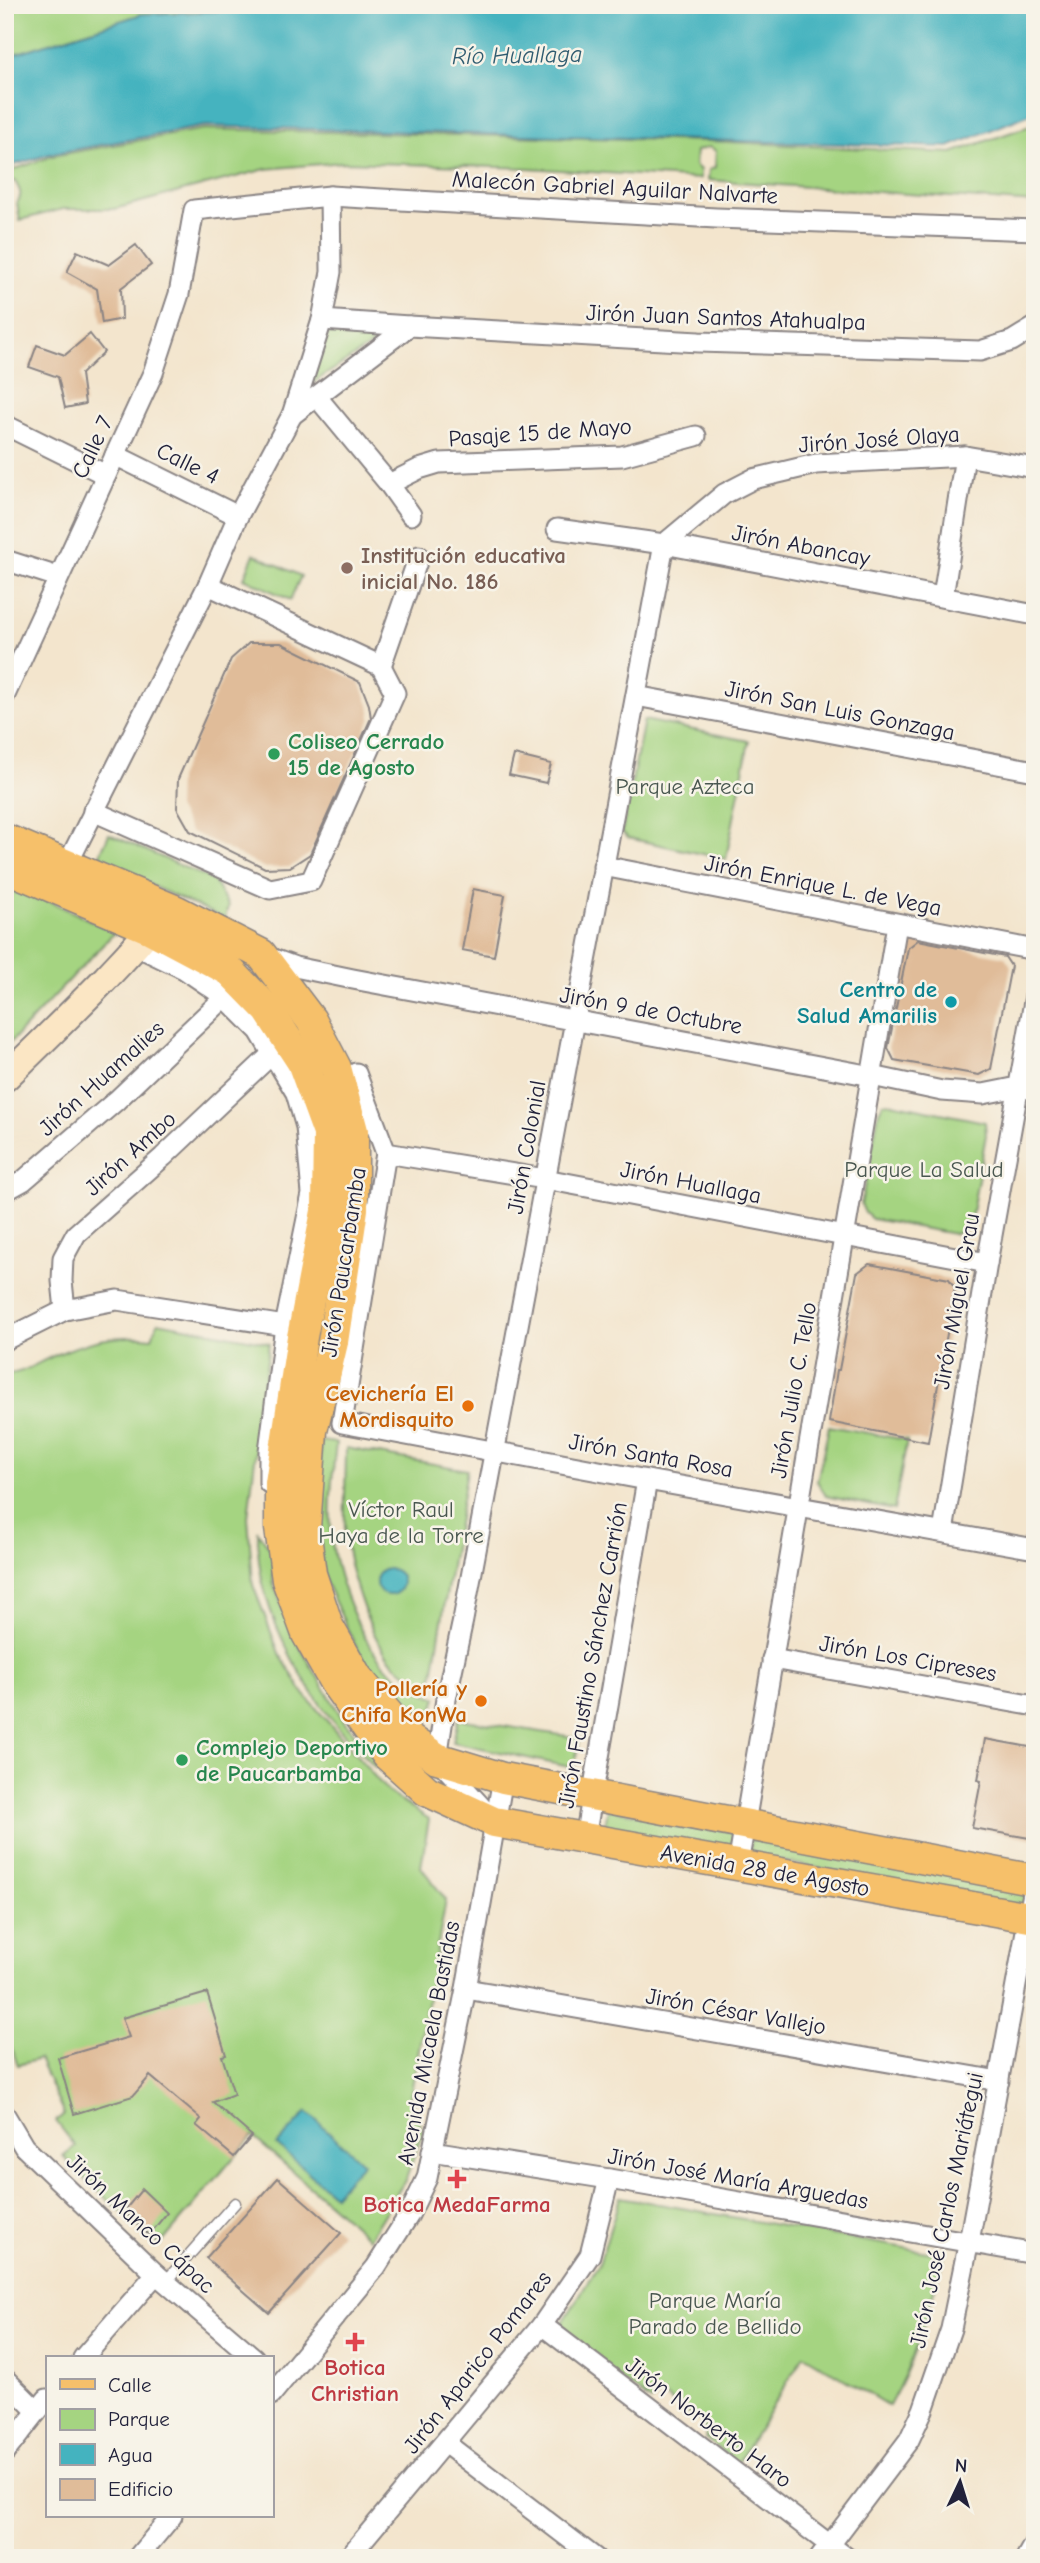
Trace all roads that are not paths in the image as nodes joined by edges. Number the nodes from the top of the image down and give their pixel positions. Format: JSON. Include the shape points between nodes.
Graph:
{"nodes":[{"id":1,"x":330,"y":196,"type":"junction"},
{"id":2,"x":194,"y":210,"type":"joint"},
{"id":3,"x":1035,"y":230,"type":"edge"},
{"id":4,"x":322,"y":320,"type":"junction"},
{"id":5,"x":410,"y":326,"type":"junction"},
{"id":6,"x":1035,"y":327,"type":"edge"},
{"id":7,"x":317,"y":397,"type":"junction"},
{"id":8,"x":292,"y":415,"type":"junction"},
{"id":9,"x":5,"y":425,"type":"edge"},
{"id":10,"x":696,"y":436,"type":"dead end"},
{"id":11,"x":115,"y":455,"type":"junction"},
{"id":12,"x":965,"y":456,"type":"junction"},
{"id":13,"x":1035,"y":468,"type":"edge"},
{"id":14,"x":106,"y":475,"type":"junction"},
{"id":15,"x":390,"y":484,"type":"junction"},
{"id":16,"x":411,"y":515,"type":"dead end"},
{"id":17,"x":238,"y":516,"type":"junction"},
{"id":18,"x":557,"y":529,"type":"dead end"},
{"id":19,"x":664,"y":544,"type":"junction"},
{"id":20,"x":419,"y":556,"type":"dead end"},
{"id":21,"x":5,"y":560,"type":"edge"},
{"id":22,"x":58,"y":578,"type":"junction"},
{"id":23,"x":208,"y":585,"type":"junction"},
{"id":24,"x":943,"y":597,"type":"junction"},
{"id":25,"x":1035,"y":615,"type":"edge"},
{"id":26,"x":381,"y":666,"type":"junction"},
{"id":27,"x":5,"y":695,"type":"edge"},
{"id":28,"x":636,"y":696,"type":"junction"},
{"id":29,"x":1035,"y":771,"type":"edge"},
{"id":30,"x":93,"y":811,"type":"junction"},
{"id":31,"x":5,"y":839,"type":"edge"},
{"id":32,"x":67,"y":865,"type":"junction"},
{"id":33,"x":603,"y":866,"type":"junction"},
{"id":34,"x":5,"y":867,"type":"edge"},
{"id":35,"x":897,"y":924,"type":"junction"},
{"id":36,"x":150,"y":927,"type":"junction"},
{"id":37,"x":1035,"y":950,"type":"edge"},
{"id":38,"x":261,"y":954,"type":"junction"},
{"id":39,"x":1035,"y":996,"type":"edge"},
{"id":40,"x":225,"y":997,"type":"junction"},
{"id":41,"x":574,"y":1021,"type":"junction"},
{"id":42,"x":273,"y":1053,"type":"junction"},
{"id":43,"x":8,"y":1068,"type":"edge"},
{"id":44,"x":356,"y":1073,"type":"dead end"},
{"id":45,"x":872,"y":1076,"type":"junction"},
{"id":46,"x":1026,"y":1088,"type":"edge"},
{"id":47,"x":386,"y":1153,"type":"junction"},
{"id":48,"x":545,"y":1179,"type":"junction"},
{"id":49,"x":5,"y":1191,"type":"edge"},
{"id":50,"x":843,"y":1237,"type":"junction"},
{"id":51,"x":987,"y":1263,"type":"junction"},
{"id":52,"x":65,"y":1310,"type":"junction"},
{"id":53,"x":285,"y":1326,"type":"junction"},
{"id":54,"x":5,"y":1340,"type":"edge"},
{"id":55,"x":342,"y":1423,"type":"joint"},
{"id":56,"x":494,"y":1450,"type":"junction"},
{"id":57,"x":647,"y":1480,"type":"junction"},
{"id":58,"x":799,"y":1506,"type":"junction"},
{"id":59,"x":943,"y":1532,"type":"junction"},
{"id":60,"x":1035,"y":1549,"type":"edge"},
{"id":61,"x":283,"y":1551,"type":"junction"},
{"id":62,"x":772,"y":1659,"type":"junction"},
{"id":63,"x":1035,"y":1706,"type":"edge"},
{"id":64,"x":437,"y":1758,"type":"junction"},
{"id":65,"x":503,"y":1778,"type":"junction"},
{"id":66,"x":593,"y":1796,"type":"junction"},
{"id":67,"x":494,"y":1822,"type":"junction"},
{"id":68,"x":745,"y":1824,"type":"junction"},
{"id":69,"x":585,"y":1838,"type":"junction"},
{"id":70,"x":738,"y":1865,"type":"junction"},
{"id":71,"x":1035,"y":1881,"type":"edge"},
{"id":72,"x":1032,"y":1917,"type":"edge"},
{"id":73,"x":466,"y":1989,"type":"junction"},
{"id":74,"x":999,"y":2081,"type":"junction"},
{"id":75,"x":5,"y":2115,"type":"edge"},
{"id":76,"x":432,"y":2151,"type":"junction"},
{"id":77,"x":609,"y":2179,"type":"junction"},
{"id":78,"x":235,"y":2203,"type":"dead end"},
{"id":79,"x":968,"y":2244,"type":"junction"},
{"id":80,"x":1035,"y":2254,"type":"edge"},
{"id":81,"x":161,"y":2278,"type":"junction"},
{"id":82,"x":542,"y":2325,"type":"junction"},
{"id":83,"x":85,"y":2356,"type":"edge"},
{"id":84,"x":252,"y":2356,"type":"edge"},
{"id":85,"x":5,"y":2379,"type":"edge"},
{"id":86,"x":275,"y":2384,"type":"edge"},
{"id":87,"x":42,"y":2405,"type":"edge"},
{"id":88,"x":445,"y":2443,"type":"junction"},
{"id":89,"x":5,"y":2452,"type":"edge"},
{"id":90,"x":170,"y":2518,"type":"edge"},
{"id":91,"x":1035,"y":2542,"type":"edge"},
{"id":92,"x":826,"y":2552,"type":"edge"},
{"id":93,"x":353,"y":2556,"type":"edge"},
{"id":94,"x":137,"y":2558,"type":"edge"},
{"id":95,"x":595,"y":2558,"type":"edge"},
{"id":96,"x":847,"y":2558,"type":"edge"},
{"id":97,"x":1026,"y":2558,"type":"edge"}],
"edges":[{"from":1,"to":2,"type":"street","name":"Malecón Gabriel Aguilar Nalvarte"},
{"from":1,"to":3,"type":"street","name":"Malecón Gabriel Aguilar Nalvarte"},
{"from":1,"to":4,"type":"street","via":[[331,272]]},
{"from":2,"to":11,"type":"street","name":"Calle 7","via":[[179,295],[153,373]]},
{"from":4,"to":5,"type":"street","name":"Jirón Juan Santos Atahualpa"},
{"from":4,"to":8,"type":"street"},
{"from":5,"to":6,"type":"street","name":"Jirón Juan Santos Atahualpa","via":[[980,351],[1012,341]]},
{"from":5,"to":7,"type":"street"},
{"from":7,"to":8,"type":"street"},
{"from":7,"to":15,"type":"street"},
{"from":8,"to":17,"type":"street"},
{"from":9,"to":14,"type":"street"},
{"from":10,"to":15,"type":"street","name":"Pasaje 15 de Mayo","via":[[622,456],[439,463]]},
{"from":11,"to":14,"type":"street","name":"Calle 7"},
{"from":11,"to":17,"type":"street","name":"Calle 4"},
{"from":12,"to":13,"type":"street","name":"Jirón José Olaya"},
{"from":12,"to":19,"type":"street","name":"Jirón José Olaya","via":[[816,464],[753,479],[724,494]]},
{"from":12,"to":24,"type":"street"},
{"from":14,"to":22,"type":"street","name":"Calle 7"},
{"from":15,"to":16,"type":"street"},
{"from":17,"to":23,"type":"street"},
{"from":18,"to":19,"type":"street","name":"Jirón Abancay"},
{"from":19,"to":24,"type":"street","name":"Jirón Abancay"},
{"from":19,"to":28,"type":"street","name":"Jirón Colonial"},
{"from":20,"to":26,"type":"street"},
{"from":21,"to":22,"type":"street"},
{"from":22,"to":27,"type":"street","name":"Calle 7"},
{"from":23,"to":26,"type":"street"},
{"from":23,"to":30,"type":"street"},
{"from":24,"to":25,"type":"street","name":"Jirón Abancay"},
{"from":26,"to":30,"type":"street","via":[[395,693],[311,881],[270,889]]},
{"from":28,"to":29,"type":"street","name":"Jirón San Luis Gonzaga"},
{"from":28,"to":33,"type":"street","name":"Jirón Colonial"},
{"from":30,"to":32,"type":"street"},
{"from":31,"to":32,"type":"main road"},
{"from":32,"to":36,"type":"main road"},
{"from":33,"to":35,"type":"street","name":"Jirón Enrique L. de Vega"},
{"from":33,"to":41,"type":"street","name":"Jirón Colonial"},
{"from":34,"to":36,"type":"main road"},
{"from":35,"to":37,"type":"street","name":"Jirón Enrique L. de Vega"},
{"from":35,"to":45,"type":"street","name":"Jirón Julio C. Tello"},
{"from":36,"to":38,"type":"main road"},
{"from":36,"to":40,"type":"street","via":[[184,969]]},
{"from":36,"to":43,"type":"main road","via":[[71,1015]]},
{"from":36,"to":61,"type":"main road","name":"Avenida 28 de Agosto","via":[[230,971],[268,1010],[302,1062],[328,1133],[327,1206],[280,1483]]},
{"from":38,"to":41,"type":"street","name":"Jirón 9 de Octubre","via":[[312,970]]},
{"from":38,"to":64,"type":"main road","name":"Avenida 28 de Agosto","via":[[311,1020],[336,1068],[353,1131],[353,1209],[332,1342],[312,1431],[306,1488],[311,1574],[328,1626],[357,1676],[409,1739]]},
{"from":39,"to":46,"type":"street","name":"Jirón Miguel Grau"},
{"from":40,"to":42,"type":"street","via":[[259,1031]]},
{"from":40,"to":49,"type":"street","name":"Jirón Huamalies","via":[[117,1100],[23,1181]]},
{"from":41,"to":45,"type":"street","name":"Jirón 9 de Octubre"},
{"from":41,"to":48,"type":"street","name":"Jirón Colonial"},
{"from":42,"to":52,"type":"street","name":"Jirón Ambo","via":[[76,1234],[63,1258]]},
{"from":42,"to":53,"type":"street","via":[[296,1094],[306,1127],[312,1194]]},
{"from":44,"to":47,"type":"street","name":"Jirón Paucarbamba"},
{"from":45,"to":46,"type":"street","name":"Jirón 9 de Octubre","via":[[942,1091],[983,1094]]},
{"from":45,"to":50,"type":"street","name":"Jirón Julio C. Tello"},
{"from":46,"to":51,"type":"street","name":"Jirón Miguel Grau"},
{"from":47,"to":48,"type":"street","name":"Jirón Huallaga"},
{"from":47,"to":55,"type":"street","name":"Jirón Paucarbamba"},
{"from":48,"to":50,"type":"street","name":"Jirón Huallaga"},
{"from":48,"to":56,"type":"street","name":"Jirón Colonial"},
{"from":50,"to":51,"type":"street","name":"Jirón Huallaga"},
{"from":50,"to":58,"type":"street","name":"Jirón Julio C. Tello"},
{"from":51,"to":59,"type":"street","name":"Jirón Miguel Grau"},
{"from":52,"to":53,"type":"street","via":[[117,1300]]},
{"from":52,"to":54,"type":"street"},
{"from":53,"to":61,"type":"street","via":[[269,1451],[269,1515]]},
{"from":55,"to":56,"type":"street","name":"Jirón Santa Rosa"},
{"from":56,"to":57,"type":"street","name":"Jirón Santa Rosa"},
{"from":56,"to":64,"type":"street","name":"Jirón Colonial"},
{"from":57,"to":58,"type":"street","name":"Jirón Santa Rosa"},
{"from":57,"to":66,"type":"street","name":"Jirón Faustino Sánchez Carrión"},
{"from":58,"to":59,"type":"street","name":"Jirón Santa Rosa"},
{"from":58,"to":62,"type":"street","name":"Jirón Julio C. Tello"},
{"from":59,"to":60,"type":"street","name":"Jirón Santa Rosa"},
{"from":61,"to":67,"type":"main road","name":"Avenida 28 de Agosto","via":[[287,1580],[307,1634],[335,1683],[387,1755],[427,1791]]},
{"from":62,"to":63,"type":"street","name":"Jirón Los Cipreses"},
{"from":62,"to":68,"type":"street","name":"Jirón Julio C. Tello"},
{"from":64,"to":65,"type":"main road","name":"Avenida 28 de Agosto"},
{"from":64,"to":67,"type":"street"},
{"from":65,"to":66,"type":"main road","name":"Avenida 28 de Agosto"},
{"from":65,"to":67,"type":"street","name":"Avenida Micaela Bastidas"},
{"from":66,"to":68,"type":"main road","name":"Avenida 28 de Agosto"},
{"from":66,"to":69,"type":"street","name":"Jirón Faustino Sánchez Carrión"},
{"from":67,"to":69,"type":"main road","name":"Avenida 28 de Agosto"},
{"from":67,"to":73,"type":"street","name":"Avenida Micaela Bastidas"},
{"from":68,"to":70,"type":"street","name":"Jirón Julio C. Tello"},
{"from":68,"to":71,"type":"main road","name":"Avenida 28 de Agosto"},
{"from":69,"to":70,"type":"main road","name":"Avenida 28 de Agosto"},
{"from":70,"to":72,"type":"main road","name":"Avenida 28 de Agosto"},
{"from":71,"to":72,"type":"street","name":"Jirón José Carlos Mariátegui"},
{"from":72,"to":74,"type":"street","name":"Jirón José Carlos Mariátegui"},
{"from":73,"to":74,"type":"street","name":"Jirón César Vallejo"},
{"from":73,"to":76,"type":"street","name":"Avenida Micaela Bastidas"},
{"from":74,"to":79,"type":"street","name":"Jirón José Carlos Mariátegui"},
{"from":75,"to":81,"type":"street","name":"Jirón Manco Cápac","via":[[24,2147]]},
{"from":76,"to":77,"type":"street","name":"Jirón José María Arguedas"},
{"from":76,"to":86,"type":"street","name":"Avenida Micaela Bastidas","via":[[427,2178],[376,2267]]},
{"from":77,"to":79,"type":"street","name":"Jirón José María Arguedas"},
{"from":77,"to":82,"type":"street","name":"Jirón Aparico Pomares","via":[[590,2255]]},
{"from":78,"to":81,"type":"lane"},
{"from":79,"to":80,"type":"street","name":"Jirón José María Arguedas"},
{"from":79,"to":92,"type":"street","name":"Jirón José Carlos Mariátegui","via":[[951,2329],[923,2410],[909,2440]]},
{"from":81,"to":83,"type":"street"},
{"from":81,"to":84,"type":"street","name":"Jirón Manco Cápac"},
{"from":82,"to":88,"type":"street","name":"Jirón Aparico Pomares"},
{"from":82,"to":92,"type":"street","name":"Jirón Norberto Haro"},
{"from":85,"to":87,"type":"street"},
{"from":87,"to":89,"type":"street"},
{"from":88,"to":93,"type":"street","name":"Jirón Aparico Pomares"},
{"from":88,"to":95,"type":"street"},
{"from":90,"to":94,"type":"street"},
{"from":91,"to":97,"type":"street"},
{"from":92,"to":96,"type":"street","name":"Jirón Norberto Haro"}]}
